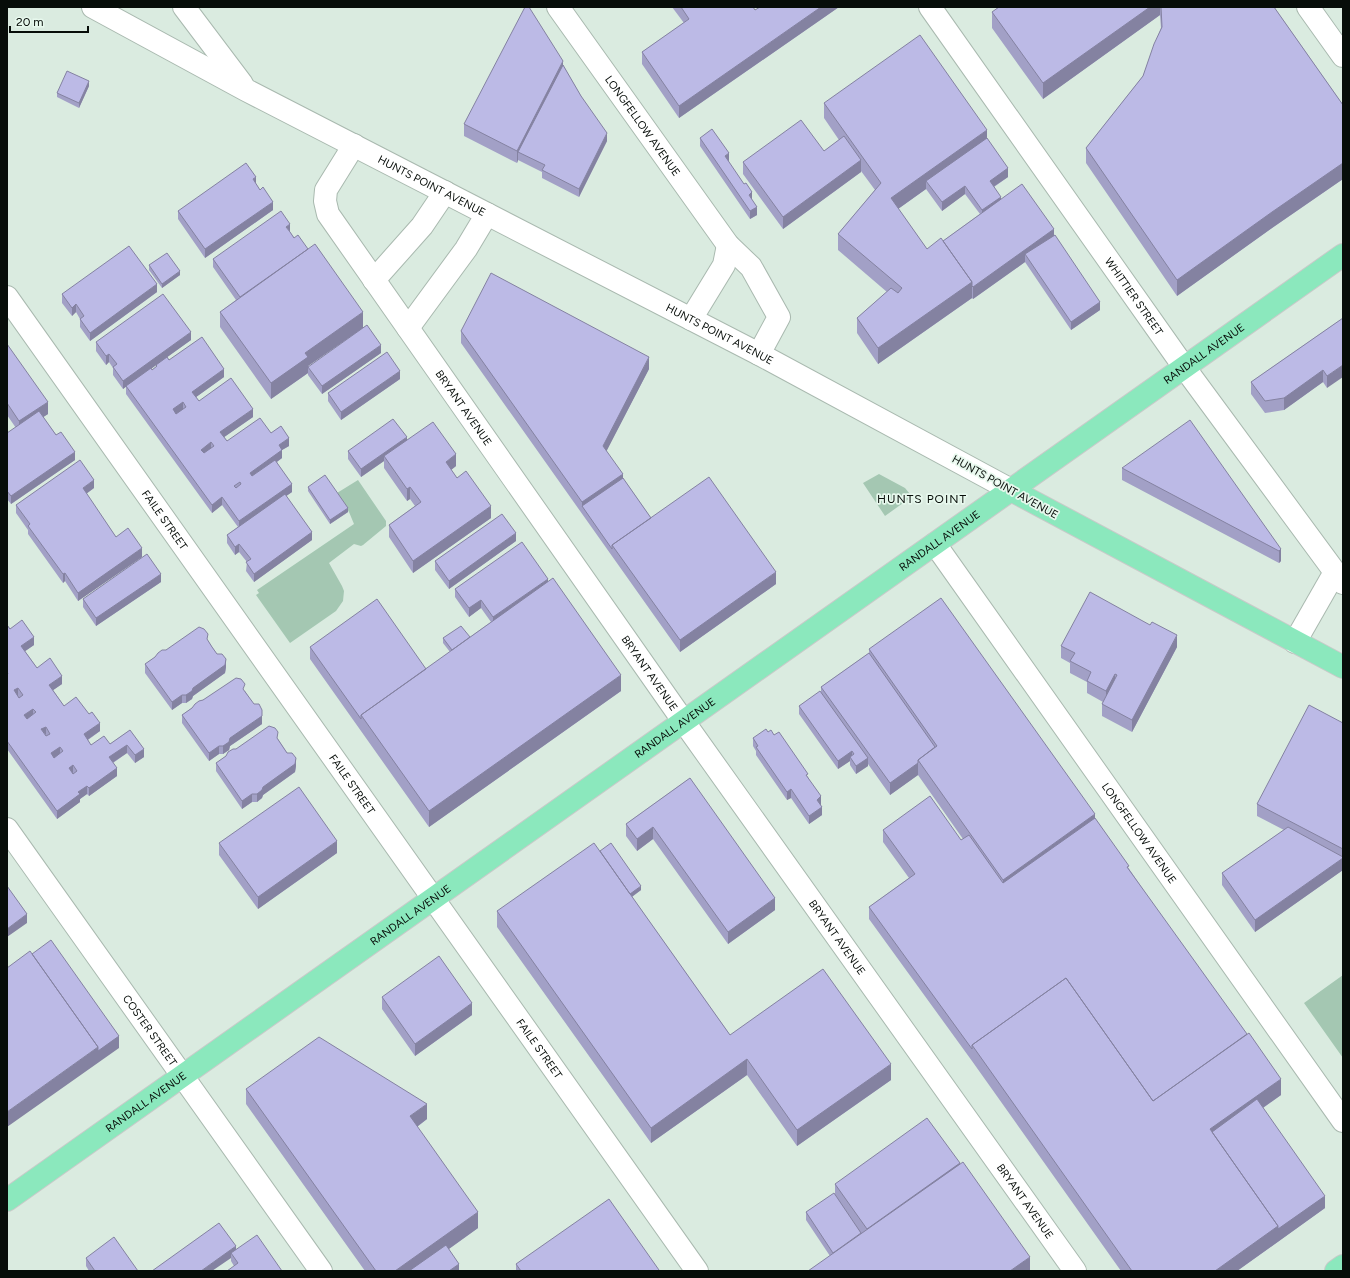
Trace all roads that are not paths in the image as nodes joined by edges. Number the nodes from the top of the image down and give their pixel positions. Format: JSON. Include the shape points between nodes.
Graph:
{"nodes":[{"id":1,"x":93,"y":7,"type":"edge"},
{"id":2,"x":184,"y":7,"type":"edge"},
{"id":3,"x":558,"y":7,"type":"edge"},
{"id":4,"x":930,"y":7,"type":"edge"},
{"id":5,"x":1308,"y":7,"type":"edge"},
{"id":6,"x":1343,"y":56,"type":"edge"},
{"id":7,"x":246,"y":90,"type":"junction"},
{"id":8,"x":354,"y":145,"type":"junction"},
{"id":9,"x":445,"y":192,"type":"junction"},
{"id":10,"x":487,"y":214,"type":"junction"},
{"id":11,"x":728,"y":245,"type":"junction"},
{"id":12,"x":1343,"y":255,"type":"edge"},
{"id":13,"x":374,"y":280,"type":"junction"},
{"id":14,"x":7,"y":297,"type":"edge"},
{"id":15,"x":691,"y":319,"type":"junction"},
{"id":16,"x":408,"y":328,"type":"junction"},
{"id":17,"x":759,"y":354,"type":"junction"},
{"id":18,"x":1184,"y":367,"type":"junction"},
{"id":19,"x":1011,"y":490,"type":"junction"},
{"id":20,"x":935,"y":544,"type":"junction"},
{"id":21,"x":1339,"y":577,"type":"edge"},
{"id":22,"x":1295,"y":642,"type":"junction"},
{"id":23,"x":1343,"y":667,"type":"edge"},
{"id":24,"x":684,"y":722,"type":"junction"},
{"id":25,"x":7,"y":829,"type":"edge"},
{"id":26,"x":434,"y":898,"type":"junction"},
{"id":27,"x":183,"y":1076,"type":"junction"},
{"id":28,"x":1343,"y":1121,"type":"edge"},
{"id":29,"x":7,"y":1200,"type":"edge"},
{"id":30,"x":1343,"y":1266,"type":"edge"},
{"id":31,"x":321,"y":1271,"type":"edge"},
{"id":32,"x":697,"y":1271,"type":"edge"},
{"id":33,"x":1075,"y":1271,"type":"edge"},
{"id":34,"x":1336,"y":1271,"type":"edge"}],
"edges":[{"from":1,"to":7,"type":"street","name":"HUNTS POINT AVENUE"},
{"from":2,"to":7,"type":"street"},
{"from":3,"to":11,"type":"street","name":"LONGFELLOW AVENUE"},
{"from":4,"to":18,"type":"street","name":"WHITTIER STREET"},
{"from":5,"to":6,"type":"street"},
{"from":7,"to":8,"type":"street","name":"HUNTS POINT AVENUE"},
{"from":8,"to":9,"type":"street","name":"HUNTS POINT AVENUE"},
{"from":8,"to":13,"type":"street","name":"BRYANT AVENUE","via":[[326,190],[325,201],[328,214]]},
{"from":9,"to":10,"type":"street","name":"HUNTS POINT AVENUE"},
{"from":9,"to":13,"type":"street","via":[[422,226]]},
{"from":10,"to":15,"type":"street","name":"HUNTS POINT AVENUE"},
{"from":10,"to":16,"type":"street","via":[[466,249]]},
{"from":11,"to":15,"type":"street","via":[[724,265]]},
{"from":11,"to":17,"type":"street","name":"LONGFELLOW AVENUE","via":[[751,266],[779,317]]},
{"from":12,"to":18,"type":"main road","name":"RANDALL AVENUE"},
{"from":13,"to":16,"type":"street","name":"BRYANT AVENUE"},
{"from":14,"to":26,"type":"street","name":"FAILE STREET"},
{"from":15,"to":17,"type":"street","name":"HUNTS POINT AVENUE"},
{"from":16,"to":24,"type":"street","name":"BRYANT AVENUE"},
{"from":17,"to":19,"type":"street","name":"HUNTS POINT AVENUE"},
{"from":18,"to":19,"type":"main road","name":"RANDALL AVENUE"},
{"from":18,"to":21,"type":"street","name":"WHITTIER STREET"},
{"from":19,"to":20,"type":"main road","name":"RANDALL AVENUE"},
{"from":19,"to":22,"type":"main road","name":"HUNTS POINT AVENUE"},
{"from":20,"to":24,"type":"main road","name":"RANDALL AVENUE"},
{"from":20,"to":28,"type":"street","name":"LONGFELLOW AVENUE"},
{"from":21,"to":22,"type":"street"},
{"from":22,"to":23,"type":"main road","name":"HUNTS POINT AVENUE"},
{"from":24,"to":26,"type":"main road","name":"RANDALL AVENUE"},
{"from":24,"to":33,"type":"street","name":"BRYANT AVENUE"},
{"from":25,"to":27,"type":"street","name":"COSTER STREET"},
{"from":26,"to":27,"type":"main road","name":"RANDALL AVENUE"},
{"from":26,"to":32,"type":"street","name":"FAILE STREET"},
{"from":27,"to":29,"type":"main road","name":"RANDALL AVENUE"},
{"from":27,"to":31,"type":"street","name":"COSTER STREET"},
{"from":30,"to":34,"type":"main road"}]}
